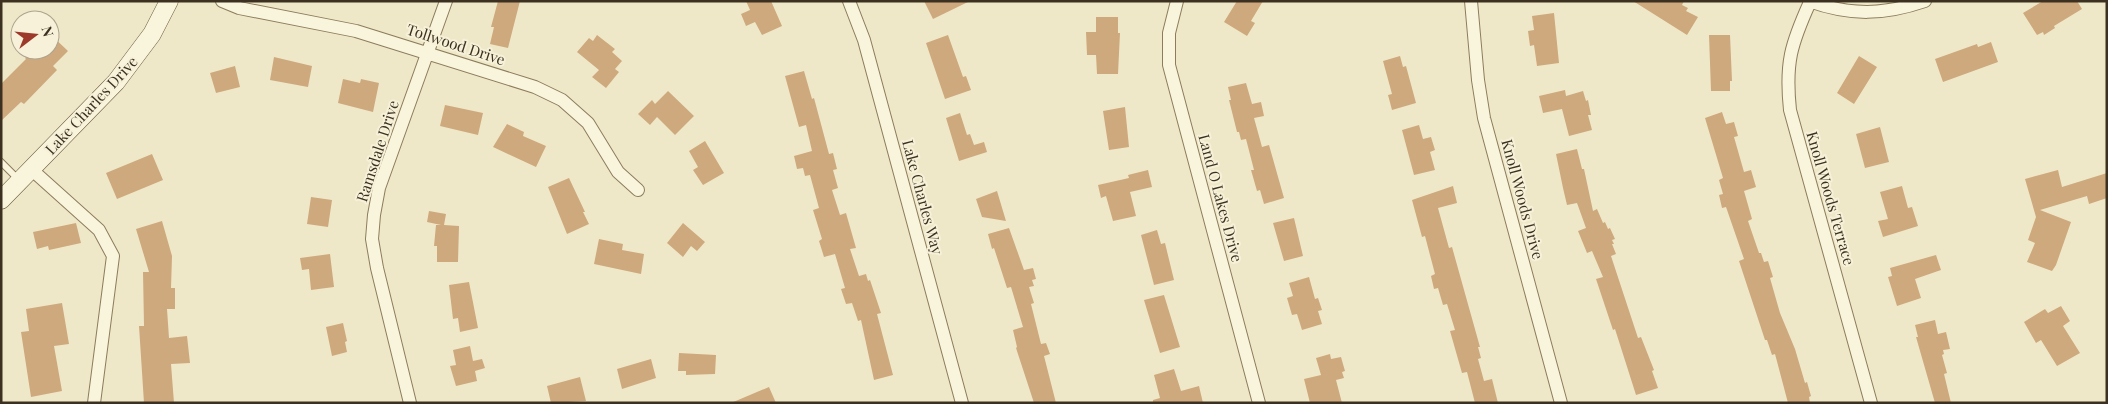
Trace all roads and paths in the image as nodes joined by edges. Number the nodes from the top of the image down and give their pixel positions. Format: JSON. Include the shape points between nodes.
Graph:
{"nodes":[{"id":1,"x":169,"y":1,"type":"edge"},
{"id":2,"x":222,"y":1,"type":"edge"},
{"id":3,"x":446,"y":1,"type":"edge"},
{"id":4,"x":849,"y":1,"type":"edge"},
{"id":5,"x":1177,"y":1,"type":"edge"},
{"id":6,"x":1471,"y":1,"type":"edge"},
{"id":7,"x":1925,"y":1,"type":"edge"},
{"id":8,"x":1810,"y":2,"type":"edge"},
{"id":9,"x":428,"y":52,"type":"junction"},
{"id":10,"x":1,"y":162,"type":"edge"},
{"id":11,"x":25,"y":175,"type":"junction"},
{"id":12,"x":638,"y":190,"type":"dead end"},
{"id":13,"x":1,"y":200,"type":"edge"},
{"id":14,"x":94,"y":403,"type":"edge"},
{"id":15,"x":410,"y":403,"type":"edge"},
{"id":16,"x":962,"y":403,"type":"edge"},
{"id":17,"x":1259,"y":403,"type":"edge"},
{"id":18,"x":1561,"y":403,"type":"edge"},
{"id":19,"x":1871,"y":403,"type":"edge"}],
"edges":[{"from":1,"to":11,"type":"street","name":"Lake Charles Drive","via":[[152,34],[116,82]]},
{"from":2,"to":9,"type":"street","name":"Tollwood Drive","via":[[239,8],[356,30]]},
{"from":3,"to":9,"type":"street","name":"Ramsdale Drive"},
{"from":4,"to":16,"type":"street","name":"Lake Charles Way","via":[[864,40]]},
{"from":5,"to":17,"type":"street","name":"Land O Lakes Drive","via":[[1169,33],[1169,64]]},
{"from":6,"to":18,"type":"street","name":"Knoll Woods Drive","via":[[1484,118]]},
{"from":7,"to":8,"type":"street","via":[[1884,12],[1860,13]]},
{"from":8,"to":19,"type":"street","name":"Knoll Woods Terrace","via":[[1790,54],[1787,82],[1790,110]]},
{"from":9,"to":12,"type":"street","name":"Tollwood Drive","via":[[535,87],[562,100],[588,123],[618,172]]},
{"from":9,"to":15,"type":"street","name":"Ramsdale Drive","via":[[379,188],[372,239],[376,268]]},
{"from":10,"to":11,"type":"lane"},
{"from":11,"to":13,"type":"street","name":"Lake Charles Drive"},
{"from":11,"to":14,"type":"street","via":[[99,230],[114,256]]}]}
